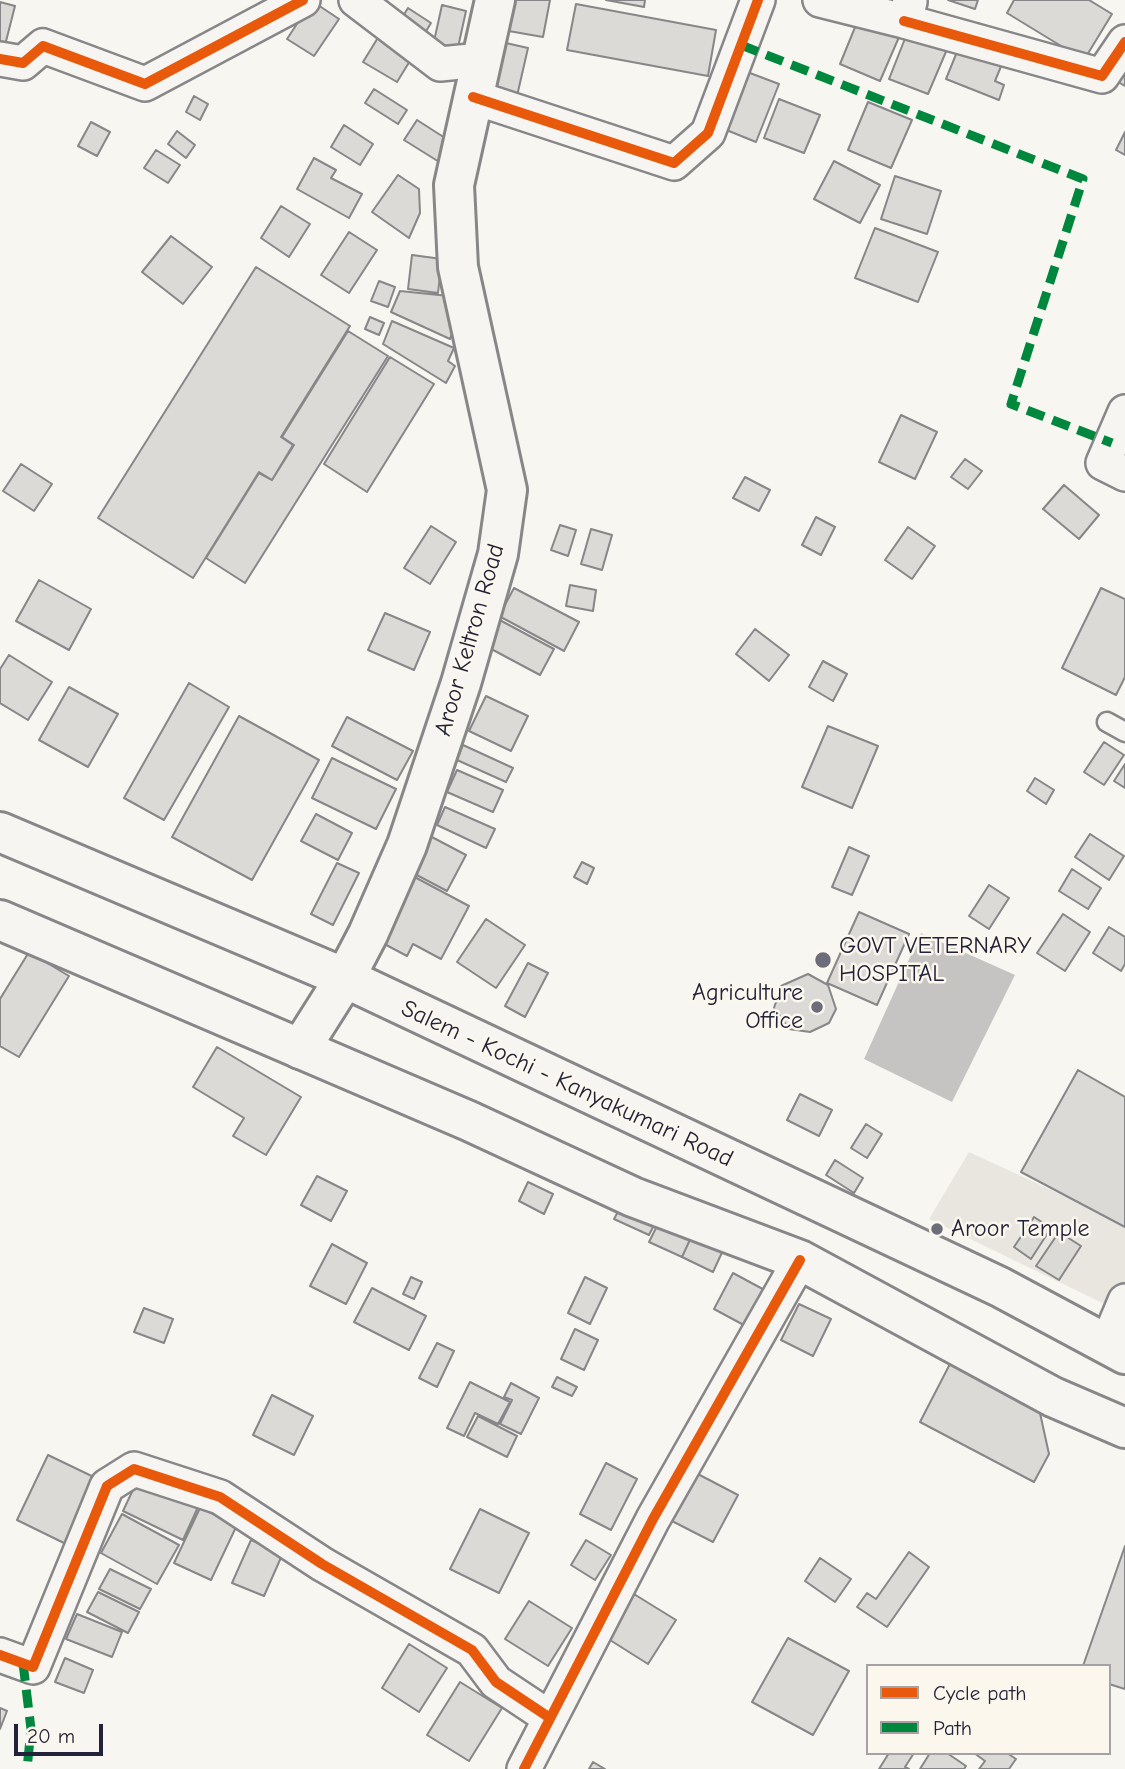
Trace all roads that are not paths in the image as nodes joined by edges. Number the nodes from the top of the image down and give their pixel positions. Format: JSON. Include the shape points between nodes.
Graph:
{"nodes":[{"id":1,"x":303,"y":0,"type":"edge"},
{"id":2,"x":356,"y":0,"type":"edge"},
{"id":3,"x":495,"y":0,"type":"edge"},
{"id":4,"x":758,"y":0,"type":"edge"},
{"id":5,"x":820,"y":0,"type":"edge"},
{"id":6,"x":907,"y":10,"type":"edge"},
{"id":7,"x":1125,"y":42,"type":"edge"},
{"id":8,"x":0,"y":59,"type":"edge"},
{"id":9,"x":481,"y":60,"type":"junction"},
{"id":10,"x":472,"y":97,"type":"junction"},
{"id":11,"x":1125,"y":412,"type":"edge"},
{"id":12,"x":1125,"y":474,"type":"edge"},
{"id":13,"x":1107,"y":722,"type":"dead end"},
{"id":14,"x":1125,"y":732,"type":"edge"},
{"id":15,"x":0,"y":832,"type":"edge"},
{"id":16,"x":0,"y":920,"type":"edge"},
{"id":17,"x":345,"y":978,"type":"junction"},
{"id":18,"x":299,"y":1049,"type":"junction"},
{"id":19,"x":800,"y":1260,"type":"junction"},
{"id":20,"x":1125,"y":1301,"type":"edge"},
{"id":21,"x":1116,"y":1349,"type":"edge"},
{"id":22,"x":1125,"y":1428,"type":"edge"},
{"id":23,"x":0,"y":1655,"type":"edge"},
{"id":24,"x":550,"y":1718,"type":"junction"},
{"id":25,"x":524,"y":1769,"type":"edge"}],
"edges":[{"from":1,"to":8,"type":"street","via":[[145,84],[43,46],[23,63]]},
{"from":2,"to":9,"type":"street","via":[[440,64]]},
{"from":3,"to":9,"type":"main road","name":"Aroor Keltron Road"},
{"from":4,"to":10,"type":"street","via":[[708,133],[674,163]]},
{"from":5,"to":6,"type":"street"},
{"from":6,"to":7,"type":"street","via":[[1102,76]]},
{"from":9,"to":10,"type":"main road","name":"Aroor Keltron Road"},
{"from":10,"to":17,"type":"main road","name":"Aroor Keltron Road","via":[[454,185],[458,267],[507,490],[498,554],[407,845]]},
{"from":11,"to":12,"type":"street","via":[[1103,463]]},
{"from":13,"to":14,"type":"lane"},
{"from":15,"to":17,"type":"main road","name":"Salem - Kochi - Kanyakumari Road"},
{"from":16,"to":18,"type":"main road"},
{"from":17,"to":18,"type":"main road","name":"Aroor Keltron Road"},
{"from":17,"to":21,"type":"main road","name":"Salem - Kochi - Kanyakumari Road","via":[[1000,1287]]},
{"from":18,"to":19,"type":"main road","via":[[633,1197]]},
{"from":19,"to":22,"type":"main road","via":[[1053,1397]]},
{"from":19,"to":24,"type":"street","via":[[653,1520]]},
{"from":20,"to":21,"type":"street"},
{"from":23,"to":24,"type":"street","via":[[33,1667],[107,1486],[134,1469],[219,1497],[322,1564],[472,1650],[496,1682]]},
{"from":24,"to":25,"type":"street"}]}
